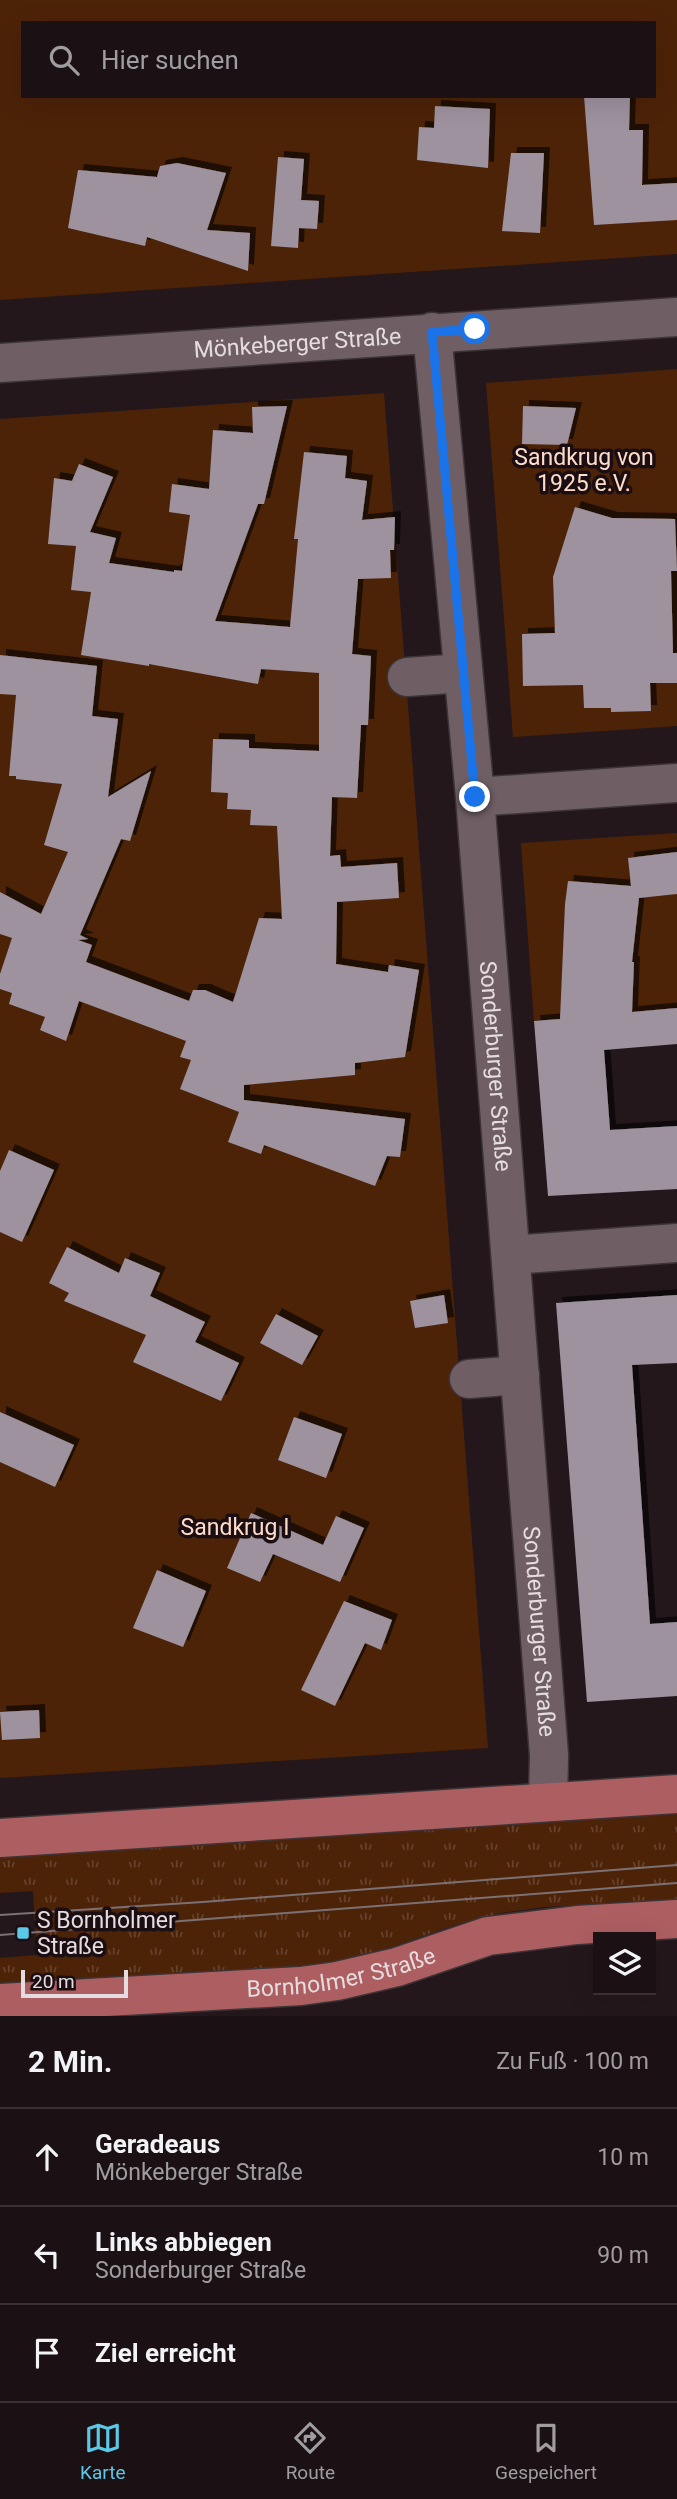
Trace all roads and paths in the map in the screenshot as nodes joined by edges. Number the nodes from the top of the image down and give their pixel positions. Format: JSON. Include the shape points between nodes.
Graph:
{"nodes":[{"id":1,"x":677,"y":317,"type":"edge"},
{"id":2,"x":432,"y":332,"type":"junction"},
{"id":3,"x":0,"y":363,"type":"edge"},
{"id":4,"x":463,"y":673,"type":"junction"},
{"id":5,"x":407,"y":677,"type":"dead end"},
{"id":6,"x":677,"y":783,"type":"edge"},
{"id":7,"x":475,"y":797,"type":"junction"},
{"id":8,"x":677,"y":1243,"type":"edge"},
{"id":9,"x":511,"y":1255,"type":"junction"},
{"id":10,"x":520,"y":1375,"type":"junction"},
{"id":11,"x":470,"y":1379,"type":"dead end"},
{"id":12,"x":677,"y":1794,"type":"edge"},
{"id":13,"x":548,"y":1802,"type":"junction"},
{"id":14,"x":0,"y":1839,"type":"edge"},
{"id":15,"x":677,"y":1919,"type":"edge"},
{"id":16,"x":0,"y":2003,"type":"edge"}],
"edges":[{"from":1,"to":2,"type":"street","name":"Mönkeberger Straße"},
{"from":2,"to":3,"type":"street","name":"Mönkeberger Straße"},
{"from":2,"to":4,"type":"street","name":"Sonderburger Straße"},
{"from":4,"to":5,"type":"street"},
{"from":4,"to":7,"type":"street","name":"Sonderburger Straße"},
{"from":6,"to":7,"type":"street"},
{"from":7,"to":9,"type":"street","name":"Sonderburger Straße"},
{"from":8,"to":9,"type":"street"},
{"from":9,"to":10,"type":"street","name":"Sonderburger Straße"},
{"from":10,"to":11,"type":"street"},
{"from":10,"to":13,"type":"street","name":"Sonderburger Straße","via":[[549,1755]]},
{"from":12,"to":13,"type":"main road"},
{"from":13,"to":14,"type":"main road"},
{"from":15,"to":16,"type":"main road","name":"Bornholmer Straße","via":[[488,1936],[397,1967],[301,1986]]}]}
